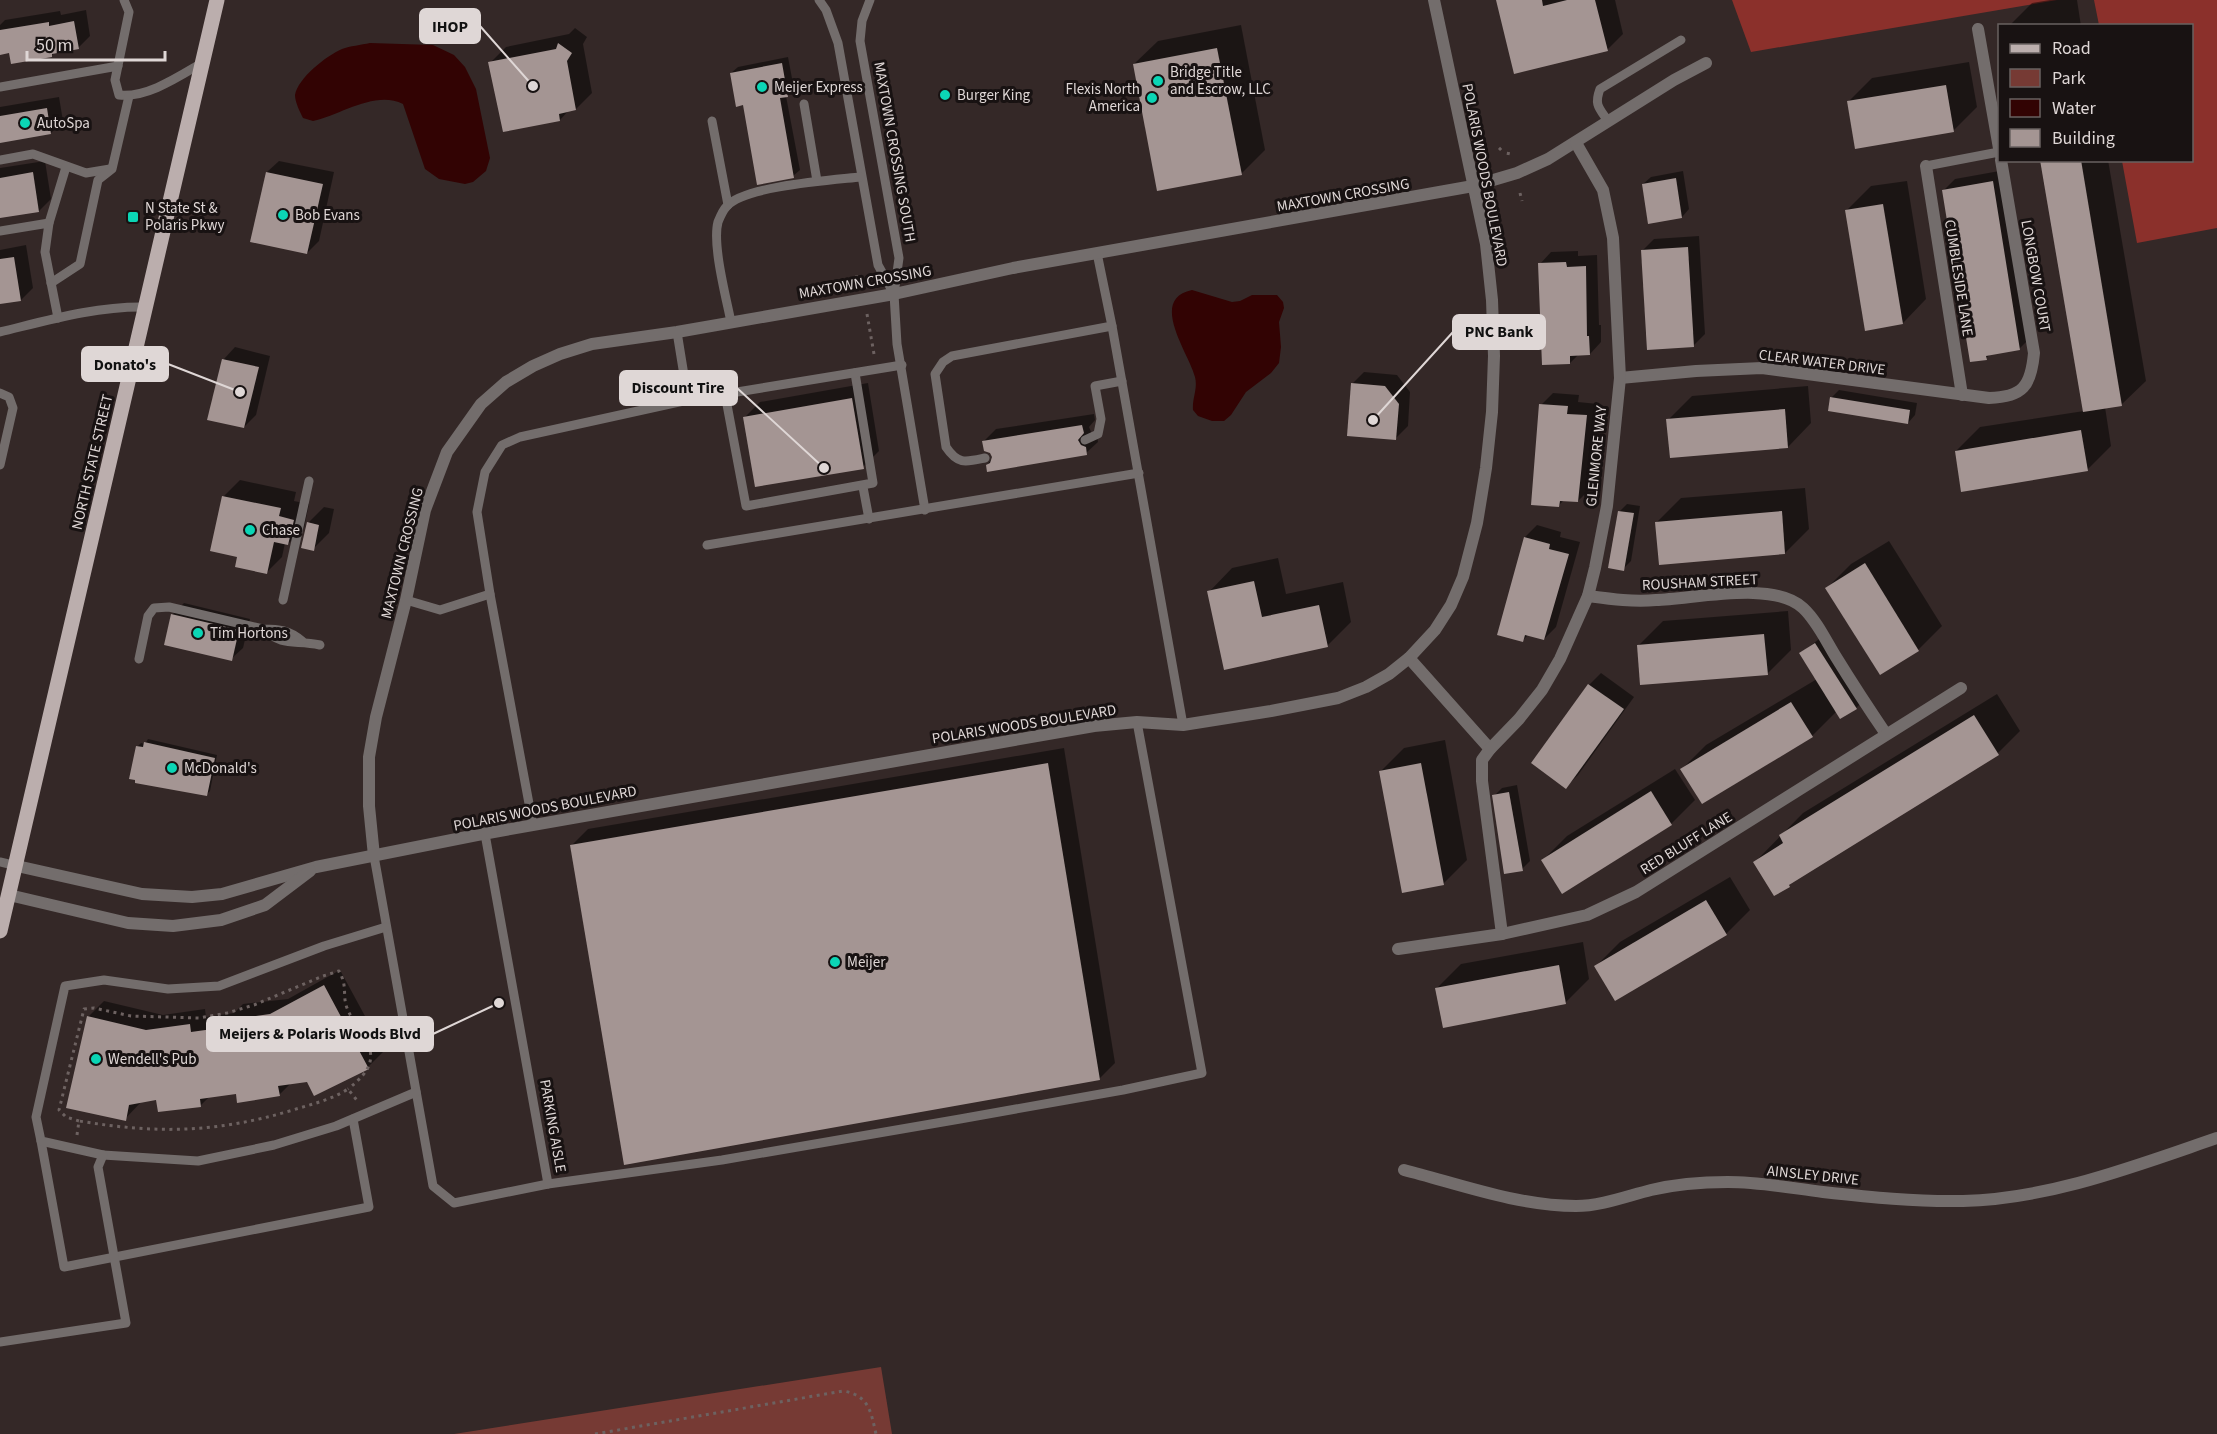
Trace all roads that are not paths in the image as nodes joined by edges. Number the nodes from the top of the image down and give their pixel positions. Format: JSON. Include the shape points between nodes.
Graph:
{"nodes":[{"id":1,"x":124,"y":0,"type":"edge"},
{"id":2,"x":217,"y":0,"type":"edge"},
{"id":3,"x":819,"y":0,"type":"edge"},
{"id":4,"x":870,"y":0,"type":"edge"},
{"id":5,"x":1434,"y":0,"type":"edge"},
{"id":6,"x":1978,"y":29,"type":"dead end"},
{"id":7,"x":1681,"y":40,"type":"dead end"},
{"id":8,"x":202,"y":63,"type":"junction"},
{"id":9,"x":1706,"y":63,"type":"dead end"},
{"id":10,"x":118,"y":66,"type":"junction"},
{"id":11,"x":1,"y":86,"type":"edge"},
{"id":12,"x":129,"y":96,"type":"junction"},
{"id":13,"x":804,"y":104,"type":"dead end"},
{"id":14,"x":712,"y":121,"type":"dead end"},
{"id":15,"x":1608,"y":121,"type":"junction"},
{"id":16,"x":1576,"y":143,"type":"junction"},
{"id":17,"x":1998,"y":147,"type":"edge"},
{"id":18,"x":1998,"y":153,"type":"edge"},
{"id":19,"x":0,"y":160,"type":"edge"},
{"id":20,"x":2001,"y":162,"type":"edge"},
{"id":21,"x":1926,"y":166,"type":"joint"},
{"id":22,"x":66,"y":167,"type":"junction"},
{"id":23,"x":112,"y":169,"type":"junction"},
{"id":24,"x":861,"y":177,"type":"junction"},
{"id":25,"x":817,"y":181,"type":"junction"},
{"id":26,"x":1473,"y":186,"type":"junction"},
{"id":27,"x":728,"y":205,"type":"junction"},
{"id":28,"x":49,"y":223,"type":"junction"},
{"id":29,"x":0,"y":231,"type":"edge"},
{"id":30,"x":1097,"y":253,"type":"junction"},
{"id":31,"x":51,"y":283,"type":"junction"},
{"id":32,"x":894,"y":294,"type":"junction"},
{"id":33,"x":146,"y":307,"type":"junction"},
{"id":34,"x":58,"y":318,"type":"junction"},
{"id":35,"x":731,"y":322,"type":"junction"},
{"id":36,"x":1112,"y":326,"type":"junction"},
{"id":37,"x":0,"y":332,"type":"edge"},
{"id":38,"x":677,"y":332,"type":"junction"},
{"id":39,"x":902,"y":365,"type":"junction"},
{"id":40,"x":855,"y":374,"type":"junction"},
{"id":41,"x":1620,"y":378,"type":"junction"},
{"id":42,"x":1122,"y":381,"type":"junction"},
{"id":43,"x":2018,"y":392,"type":"joint"},
{"id":44,"x":0,"y":393,"type":"edge"},
{"id":45,"x":725,"y":394,"type":"junction"},
{"id":46,"x":1962,"y":395,"type":"junction"},
{"id":47,"x":688,"y":400,"type":"junction"},
{"id":48,"x":1085,"y":440,"type":"dead end"},
{"id":49,"x":985,"y":458,"type":"dead end"},
{"id":50,"x":0,"y":465,"type":"edge"},
{"id":51,"x":1139,"y":474,"type":"junction"},
{"id":52,"x":309,"y":481,"type":"dead end"},
{"id":53,"x":863,"y":487,"type":"junction"},
{"id":54,"x":925,"y":510,"type":"junction"},
{"id":55,"x":869,"y":519,"type":"junction"},
{"id":56,"x":707,"y":545,"type":"dead end"},
{"id":57,"x":490,"y":594,"type":"junction"},
{"id":58,"x":1588,"y":596,"type":"junction"},
{"id":59,"x":283,"y":600,"type":"dead end"},
{"id":60,"x":406,"y":600,"type":"junction"},
{"id":61,"x":320,"y":645,"type":"dead end"},
{"id":62,"x":1409,"y":658,"type":"junction"},
{"id":63,"x":139,"y":659,"type":"dead end"},
{"id":64,"x":1961,"y":688,"type":"dead end"},
{"id":65,"x":1137,"y":722,"type":"junction"},
{"id":66,"x":1183,"y":724,"type":"junction"},
{"id":67,"x":1886,"y":734,"type":"junction"},
{"id":68,"x":1490,"y":749,"type":"junction"},
{"id":69,"x":533,"y":825,"type":"junction"},
{"id":70,"x":485,"y":834,"type":"junction"},
{"id":71,"x":374,"y":856,"type":"junction"},
{"id":72,"x":0,"y":862,"type":"edge"},
{"id":73,"x":17,"y":866,"type":"junction"},
{"id":74,"x":316,"y":867,"type":"junction"},
{"id":75,"x":4,"y":894,"type":"edge"},
{"id":76,"x":386,"y":927,"type":"junction"},
{"id":77,"x":0,"y":931,"type":"edge"},
{"id":78,"x":1502,"y":934,"type":"junction"},
{"id":79,"x":1398,"y":949,"type":"dead end"},
{"id":80,"x":416,"y":1092,"type":"junction"},
{"id":81,"x":353,"y":1119,"type":"junction"},
{"id":82,"x":2217,"y":1138,"type":"edge"},
{"id":83,"x":42,"y":1141,"type":"junction"},
{"id":84,"x":103,"y":1155,"type":"junction"},
{"id":85,"x":1404,"y":1170,"type":"dead end"},
{"id":86,"x":548,"y":1184,"type":"junction"},
{"id":87,"x":114,"y":1258,"type":"junction"},
{"id":88,"x":0,"y":1342,"type":"edge"}],
"edges":[{"from":1,"to":10,"type":"lane","via":[[129,12]]},
{"from":2,"to":8,"type":"main road","name":"NORTH STATE STREET"},
{"from":3,"to":24,"type":"lane","via":[[838,43]]},
{"from":4,"to":32,"type":"lane","name":"MAXTOWN CROSSING SOUTH","via":[[860,40],[899,258]]},
{"from":5,"to":26,"type":"street","name":"POLARIS WOODS BOULEVARD"},
{"from":6,"to":17,"type":"street"},
{"from":7,"to":15,"type":"lane","via":[[1600,89],[1598,108]]},
{"from":8,"to":12,"type":"lane","via":[[166,84]]},
{"from":8,"to":33,"type":"main road","name":"NORTH STATE STREET"},
{"from":9,"to":15,"type":"street","name":"MAXTOWN CROSSING"},
{"from":10,"to":11,"type":"lane"},
{"from":10,"to":12,"type":"lane","via":[[114,80],[118,95]]},
{"from":12,"to":23,"type":"lane"},
{"from":13,"to":25,"type":"lane"},
{"from":14,"to":27,"type":"lane"},
{"from":15,"to":16,"type":"street","name":"MAXTOWN CROSSING"},
{"from":16,"to":26,"type":"street","name":"MAXTOWN CROSSING","via":[[1517,173]]},
{"from":16,"to":41,"type":"street","name":"GLENMORE WAY","via":[[1603,190],[1612,238]]},
{"from":18,"to":21,"type":"lane"},
{"from":19,"to":22,"type":"lane","via":[[33,154]]},
{"from":20,"to":43,"type":"street","name":"LONGBOW COURT","via":[[2034,352],[2032,371]]},
{"from":21,"to":46,"type":"street","name":"CUMBLESIDE LANE"},
{"from":22,"to":23,"type":"lane","via":[[86,173]]},
{"from":22,"to":28,"type":"lane"},
{"from":23,"to":31,"type":"lane","via":[[98,180],[80,264]]},
{"from":24,"to":25,"type":"lane"},
{"from":24,"to":32,"type":"lane","via":[[878,265]]},
{"from":25,"to":27,"type":"lane","via":[[772,188]]},
{"from":26,"to":30,"type":"street","name":"MAXTOWN CROSSING"},
{"from":26,"to":62,"type":"street","name":"POLARIS WOODS BOULEVARD","via":[[1486,244],[1492,300],[1493,389],[1486,468],[1463,577],[1435,630]]},
{"from":27,"to":35,"type":"lane","via":[[718,222],[718,250]]},
{"from":28,"to":29,"type":"lane"},
{"from":28,"to":31,"type":"lane","via":[[45,252]]},
{"from":30,"to":32,"type":"street","name":"MAXTOWN CROSSING"},
{"from":30,"to":36,"type":"lane"},
{"from":31,"to":34,"type":"lane"},
{"from":32,"to":35,"type":"street","name":"MAXTOWN CROSSING"},
{"from":32,"to":39,"type":"lane"},
{"from":33,"to":34,"type":"lane","via":[[115,306]]},
{"from":33,"to":73,"type":"main road","name":"NORTH STATE STREET"},
{"from":34,"to":37,"type":"lane"},
{"from":35,"to":38,"type":"street","name":"MAXTOWN CROSSING"},
{"from":36,"to":42,"type":"lane"},
{"from":36,"to":49,"type":"lane","via":[[952,356],[943,362],[935,374],[946,447],[953,457],[965,462]]},
{"from":38,"to":47,"type":"lane"},
{"from":38,"to":60,"type":"street","name":"MAXTOWN CROSSING","via":[[592,344],[560,354],[506,382],[482,404],[447,452],[437,476],[425,510]]},
{"from":39,"to":40,"type":"lane"},
{"from":39,"to":54,"type":"lane"},
{"from":40,"to":45,"type":"lane"},
{"from":40,"to":53,"type":"lane","via":[[873,483]]},
{"from":41,"to":46,"type":"street","name":"CLEAR WATER DRIVE","via":[[1762,368]]},
{"from":41,"to":58,"type":"street","name":"GLENMORE WAY","via":[[1607,506]]},
{"from":42,"to":48,"type":"lane","via":[[1095,386],[1101,419],[1098,434]]},
{"from":42,"to":51,"type":"lane"},
{"from":43,"to":46,"type":"street","name":"CLEAR WATER DRIVE","via":[[1989,398]]},
{"from":44,"to":50,"type":"lane","via":[[9,397],[13,408]]},
{"from":45,"to":47,"type":"lane"},
{"from":45,"to":53,"type":"lane","via":[[746,506]]},
{"from":47,"to":57,"type":"lane","via":[[520,437],[502,445],[485,472],[477,512]]},
{"from":51,"to":54,"type":"lane"},
{"from":51,"to":66,"type":"lane"},
{"from":52,"to":59,"type":"lane"},
{"from":53,"to":55,"type":"lane"},
{"from":54,"to":55,"type":"lane"},
{"from":55,"to":56,"type":"lane"},
{"from":57,"to":60,"type":"lane","via":[[440,610]]},
{"from":57,"to":69,"type":"lane"},
{"from":58,"to":67,"type":"street","name":"ROUSHAM STREET","via":[[1621,601],[1754,592],[1777,594],[1804,609]]},
{"from":58,"to":68,"type":"street","name":"GLENMORE WAY","via":[[1542,690]]},
{"from":60,"to":71,"type":"street","name":"MAXTOWN CROSSING","via":[[369,758]]},
{"from":61,"to":63,"type":"lane","via":[[278,629],[169,607],[154,608],[148,616]]},
{"from":62,"to":66,"type":"street","name":"POLARIS WOODS BOULEVARD","via":[[1366,687],[1338,698]]},
{"from":62,"to":68,"type":"street"},
{"from":64,"to":67,"type":"street","name":"RED BLUFF LANE"},
{"from":65,"to":66,"type":"street","name":"POLARIS WOODS BOULEVARD"},
{"from":65,"to":69,"type":"street","name":"POLARIS WOODS BOULEVARD","via":[[1094,726]]},
{"from":65,"to":86,"type":"lane","via":[[1202,1073],[722,1160]]},
{"from":67,"to":78,"type":"street","name":"RED BLUFF LANE","via":[[1636,892],[1587,915]]},
{"from":68,"to":78,"type":"street","name":"GLENMORE WAY","via":[[1482,760],[1482,781]]},
{"from":69,"to":70,"type":"street","name":"POLARIS WOODS BOULEVARD"},
{"from":70,"to":71,"type":"street","name":"POLARIS WOODS BOULEVARD"},
{"from":70,"to":86,"type":"lane","name":"PARKING AISLE"},
{"from":71,"to":74,"type":"street","name":"POLARIS WOODS BOULEVARD"},
{"from":71,"to":76,"type":"lane","name":"PARKING AISLE"},
{"from":72,"to":73,"type":"lane"},
{"from":73,"to":74,"type":"street","name":"POLARIS WOODS BOULEVARD","via":[[142,894],[192,897],[222,894]]},
{"from":73,"to":75,"type":"main road","name":"NORTH STATE STREET"},
{"from":74,"to":75,"type":"street","name":"POLARIS WOODS BOULEVARD","via":[[265,905],[221,920],[173,926],[128,923]]},
{"from":75,"to":77,"type":"main road","name":"NORTH STATE STREET"},
{"from":76,"to":80,"type":"lane","name":"PARKING AISLE"},
{"from":76,"to":83,"type":"lane","via":[[219,986],[168,989],[104,980],[65,986],[36,1117]]},
{"from":78,"to":79,"type":"street","name":"RED BLUFF LANE"},
{"from":80,"to":81,"type":"lane"},
{"from":80,"to":86,"type":"lane","name":"PARKING AISLE","via":[[433,1186],[454,1203]]},
{"from":81,"to":84,"type":"lane","via":[[274,1145],[198,1161]]},
{"from":81,"to":87,"type":"lane","via":[[369,1207]]},
{"from":82,"to":85,"type":"street","name":"AINSLEY DRIVE","via":[[2076,1184],[2011,1197],[1963,1201],[1917,1201],[1710,1182],[1569,1206],[1521,1200]]},
{"from":83,"to":84,"type":"lane"},
{"from":83,"to":87,"type":"lane","via":[[64,1267]]},
{"from":84,"to":87,"type":"lane","via":[[98,1167]]},
{"from":87,"to":88,"type":"lane","via":[[126,1323]]}]}
